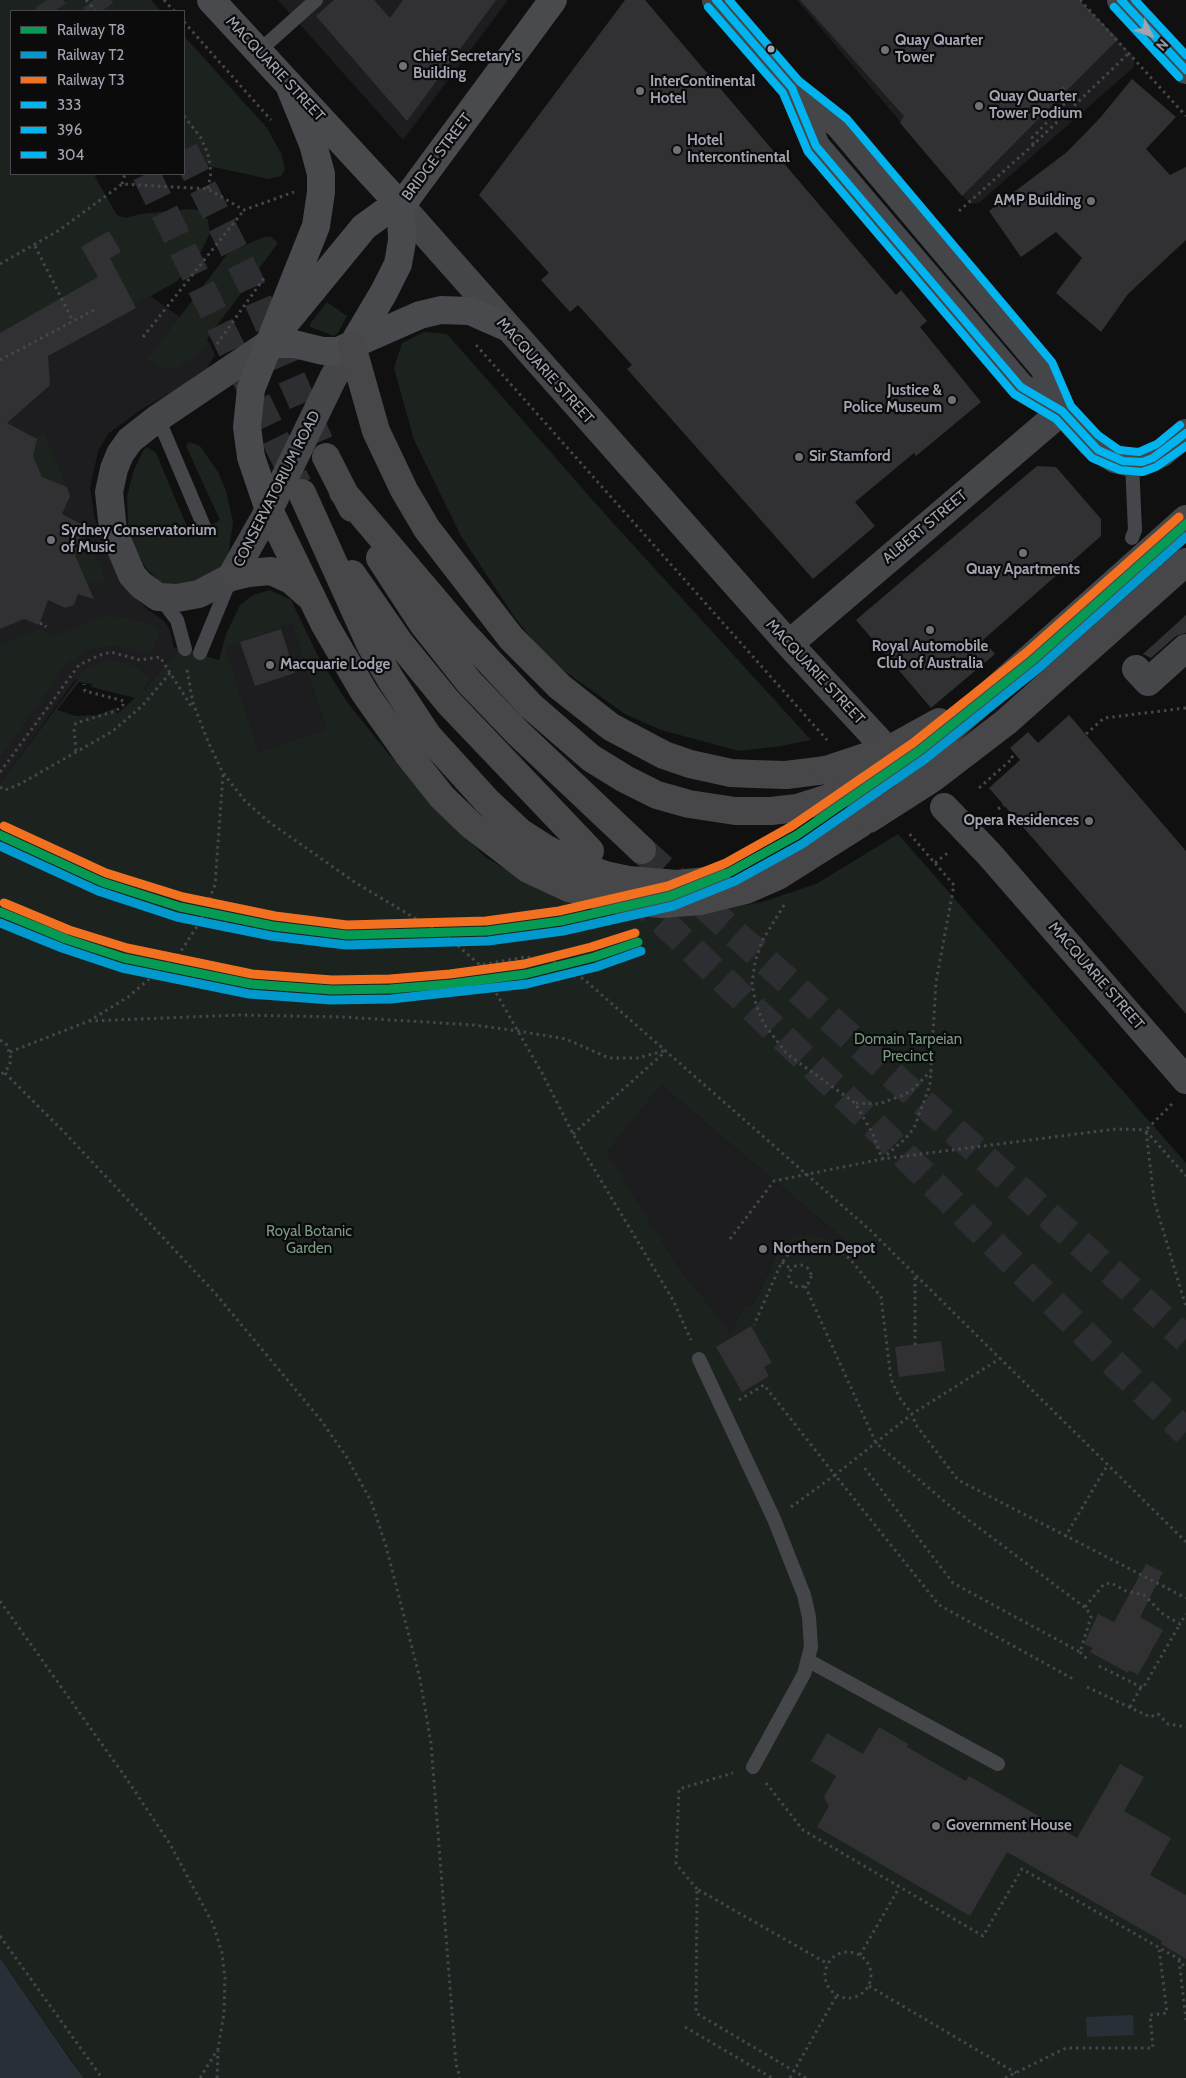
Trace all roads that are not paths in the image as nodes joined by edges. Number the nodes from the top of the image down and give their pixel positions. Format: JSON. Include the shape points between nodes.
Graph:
{"nodes":[{"id":1,"x":211,"y":0,"type":"edge"},
{"id":2,"x":316,"y":0,"type":"edge"},
{"id":3,"x":553,"y":0,"type":"edge"},
{"id":4,"x":716,"y":0,"type":"edge"},
{"id":5,"x":1121,"y":0,"type":"edge"},
{"id":6,"x":259,"y":51,"type":"junction"},
{"id":7,"x":1186,"y":70,"type":"edge"},
{"id":8,"x":289,"y":85,"type":"junction"},
{"id":9,"x":400,"y":206,"type":"junction"},
{"id":10,"x":504,"y":326,"type":"junction"},
{"id":11,"x":268,"y":344,"type":"junction"},
{"id":12,"x":352,"y":346,"type":"junction"},
{"id":13,"x":1062,"y":411,"type":"junction"},
{"id":14,"x":158,"y":418,"type":"junction"},
{"id":15,"x":1186,"y":432,"type":"edge"},
{"id":16,"x":326,"y":457,"type":"tunnel mouth"},
{"id":17,"x":1132,"y":463,"type":"junction"},
{"id":18,"x":343,"y":492,"type":"junction"},
{"id":19,"x":269,"y":510,"type":"junction"},
{"id":20,"x":1186,"y":519,"type":"edge"},
{"id":21,"x":205,"y":529,"type":"dead end"},
{"id":22,"x":1132,"y":538,"type":"dead end"},
{"id":23,"x":1186,"y":562,"type":"edge"},
{"id":24,"x":231,"y":577,"type":"junction"},
{"id":25,"x":158,"y":597,"type":"junction"},
{"id":26,"x":311,"y":598,"type":"junction"},
{"id":27,"x":789,"y":644,"type":"junction"},
{"id":28,"x":1186,"y":648,"type":"edge"},
{"id":29,"x":185,"y":649,"type":"dead end"},
{"id":30,"x":200,"y":654,"type":"dead end"},
{"id":31,"x":1136,"y":669,"type":"dead end"},
{"id":32,"x":986,"y":696,"type":"junction"},
{"id":33,"x":878,"y":741,"type":"dead end"},
{"id":34,"x":944,"y":807,"type":"dead end"},
{"id":35,"x":864,"y":821,"type":"junction"},
{"id":36,"x":642,"y":850,"type":"tunnel mouth"},
{"id":37,"x":590,"y":851,"type":"dead end"},
{"id":38,"x":1182,"y":1089,"type":"edge"},
{"id":39,"x":699,"y":1359,"type":"road end"},
{"id":40,"x":809,"y":1661,"type":"junction"},
{"id":41,"x":998,"y":1764,"type":"dead end"},
{"id":42,"x":753,"y":1767,"type":"road end"}],
"edges":[{"from":1,"to":6,"type":"main road","name":"MACQUARIE STREET"},
{"from":2,"to":6,"type":"lane"},
{"from":3,"to":9,"type":"main road","name":"BRIDGE STREET"},
{"from":4,"to":13,"type":"street","via":[[792,88],[839,125],[1044,368]]},
{"from":5,"to":7,"type":"street"},
{"from":6,"to":8,"type":"main road","name":"MACQUARIE STREET"},
{"from":8,"to":9,"type":"main road","name":"MACQUARIE STREET"},
{"from":8,"to":11,"type":"main road","via":[[313,144],[321,174],[321,192],[316,226]]},
{"from":9,"to":10,"type":"street","name":"MACQUARIE STREET"},
{"from":9,"to":11,"type":"main road","name":"BRIDGE STREET","via":[[364,227]]},
{"from":9,"to":12,"type":"main road","name":"CONSERVATORIUM ROAD","via":[[402,241],[398,264]]},
{"from":10,"to":12,"type":"main road","via":[[470,311],[432,311]]},
{"from":10,"to":27,"type":"street","name":"MACQUARIE STREET"},
{"from":11,"to":12,"type":"main road","via":[[294,344],[330,351]]},
{"from":11,"to":14,"type":"street"},
{"from":11,"to":19,"type":"main road","via":[[251,390],[247,427],[251,457]]},
{"from":12,"to":19,"type":"street","name":"CONSERVATORIUM ROAD","via":[[333,378]]},
{"from":12,"to":32,"type":"highway","bridge":true,"via":[[376,431],[427,529],[505,631],[560,687],[611,728],[664,755],[690,764],[731,773],[786,775],[826,770],[892,748]]},
{"from":13,"to":17,"type":"street","via":[[1106,455]]},
{"from":13,"to":27,"type":"street","name":"ALBERT STREET"},
{"from":14,"to":21,"type":"lane"},
{"from":14,"to":25,"type":"street","via":[[123,448],[114,469],[109,500],[113,530],[129,569],[138,582]]},
{"from":15,"to":17,"type":"street","via":[[1153,458]]},
{"from":16,"to":18,"type":"highway"},
{"from":17,"to":22,"type":"lane","via":[[1135,515]]},
{"from":18,"to":32,"type":"highway","bridge":true,"via":[[455,624],[531,706],[591,758],[657,795],[735,811],[797,808],[873,782],[919,755]]},
{"from":18,"to":36,"type":"highway","via":[[389,574],[469,682]]},
{"from":19,"to":24,"type":"street","name":"CONSERVATORIUM ROAD"},
{"from":19,"to":26,"type":"highway"},
{"from":20,"to":32,"type":"highway","bridge":true},
{"from":23,"to":35,"type":"highway","bridge":true,"via":[[1006,722],[933,778]]},
{"from":24,"to":25,"type":"street","name":"CONSERVATORIUM ROAD","via":[[199,594]]},
{"from":24,"to":26,"type":"highway","via":[[271,571],[291,580]]},
{"from":24,"to":30,"type":"lane"},
{"from":25,"to":29,"type":"lane","via":[[178,620]]},
{"from":26,"to":35,"type":"highway","via":[[364,692],[442,797],[504,852],[528,869],[569,888],[637,903],[668,904],[717,898],[778,876]]},
{"from":27,"to":33,"type":"street","name":"MACQUARIE STREET"},
{"from":28,"to":31,"type":"street","via":[[1148,682]]},
{"from":34,"to":38,"type":"street","name":"MACQUARIE STREET","via":[[995,861]]},
{"from":35,"to":37,"type":"highway","via":[[765,865],[704,883],[649,882],[606,875],[545,848],[520,832],[487,801],[428,736],[408,708],[371,646],[306,502],[399,642],[448,702]]},
{"from":39,"to":40,"type":"lane","via":[[774,1519],[795,1572],[810,1617]]},
{"from":40,"to":41,"type":"lane"},
{"from":40,"to":42,"type":"lane"}]}
